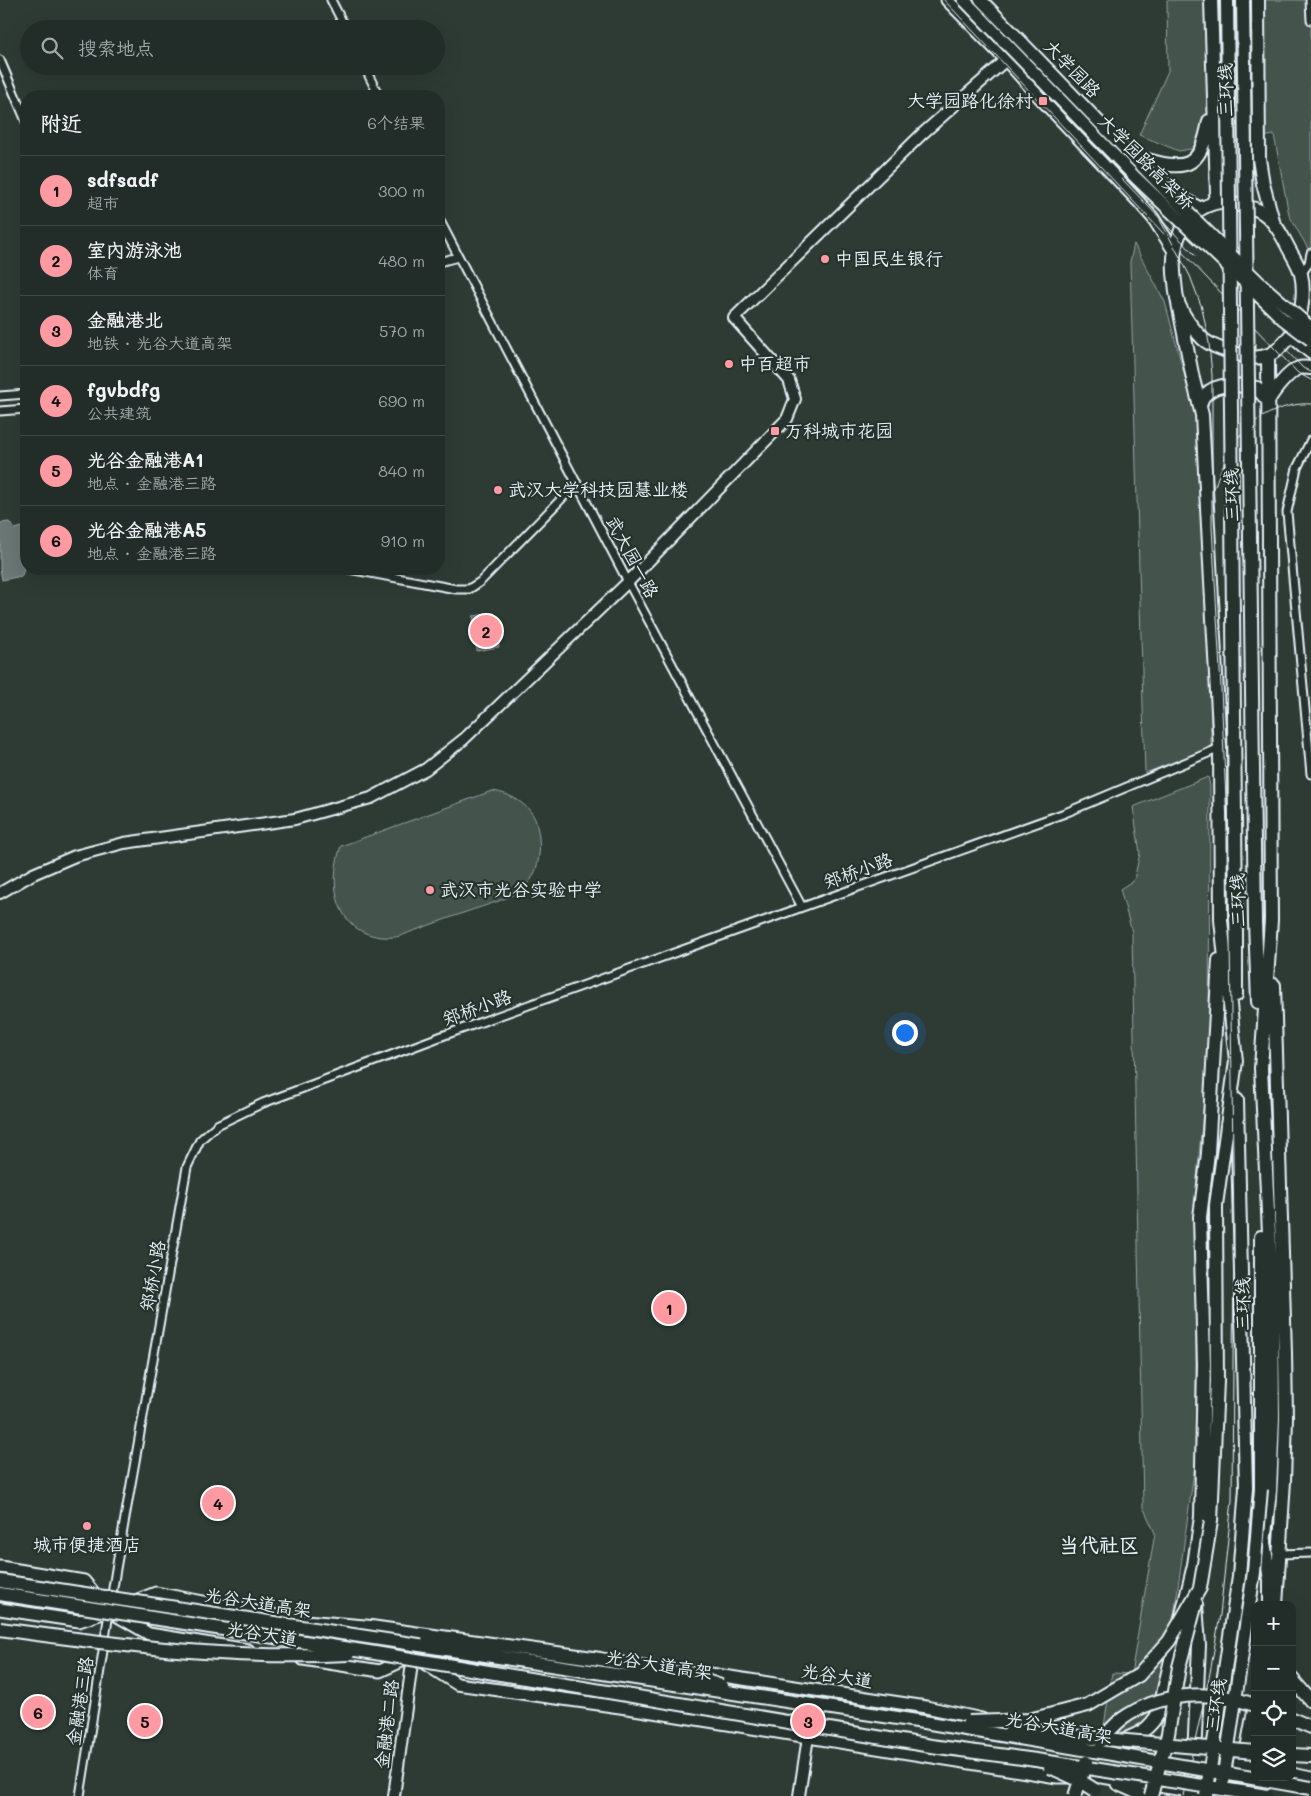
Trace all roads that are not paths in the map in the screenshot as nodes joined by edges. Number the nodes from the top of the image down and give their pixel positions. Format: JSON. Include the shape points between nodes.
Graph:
{"nodes":[{"id":1,"x":332,"y":0,"type":"edge"},
{"id":2,"x":947,"y":0,"type":"edge"},
{"id":3,"x":964,"y":0,"type":"edge"},
{"id":4,"x":981,"y":0,"type":"edge"},
{"id":5,"x":988,"y":0,"type":"edge"},
{"id":6,"x":1211,"y":0,"type":"edge"},
{"id":7,"x":1227,"y":0,"type":"edge"},
{"id":8,"x":1243,"y":0,"type":"edge"},
{"id":9,"x":1258,"y":0,"type":"edge"},
{"id":10,"x":1310,"y":0,"type":"edge"},
{"id":11,"x":342,"y":20,"type":"edge"},
{"id":12,"x":1311,"y":20,"type":"edge"},
{"id":13,"x":1035,"y":48,"type":"junction"},
{"id":14,"x":0,"y":60,"type":"edge"},
{"id":15,"x":1006,"y":60,"type":"junction"},
{"id":16,"x":368,"y":75,"type":"edge"},
{"id":17,"x":376,"y":90,"type":"edge"},
{"id":18,"x":1214,"y":97,"type":"junction"},
{"id":19,"x":20,"y":107,"type":"edge"},
{"id":20,"x":1140,"y":158,"type":"junction"},
{"id":21,"x":1207,"y":206,"type":"junction"},
{"id":22,"x":1274,"y":224,"type":"junction"},
{"id":23,"x":445,"y":231,"type":"edge"},
{"id":24,"x":1174,"y":251,"type":"junction"},
{"id":25,"x":1311,"y":253,"type":"edge"},
{"id":26,"x":458,"y":257,"type":"junction"},
{"id":27,"x":445,"y":260,"type":"edge"},
{"id":28,"x":1301,"y":276,"type":"junction"},
{"id":29,"x":1311,"y":294,"type":"edge"},
{"id":30,"x":1178,"y":304,"type":"junction"},
{"id":31,"x":1311,"y":328,"type":"edge"},
{"id":32,"x":1290,"y":336,"type":"junction"},
{"id":33,"x":1311,"y":340,"type":"edge"},
{"id":34,"x":1311,"y":353,"type":"edge"},
{"id":35,"x":1268,"y":355,"type":"junction"},
{"id":36,"x":1311,"y":368,"type":"edge"},
{"id":37,"x":20,"y":394,"type":"edge"},
{"id":38,"x":0,"y":396,"type":"edge"},
{"id":39,"x":1268,"y":401,"type":"junction"},
{"id":40,"x":1200,"y":406,"type":"junction"},
{"id":41,"x":20,"y":409,"type":"edge"},
{"id":42,"x":0,"y":411,"type":"edge"},
{"id":43,"x":1311,"y":440,"type":"edge"},
{"id":44,"x":577,"y":483,"type":"junction"},
{"id":45,"x":381,"y":575,"type":"edge"},
{"id":46,"x":628,"y":582,"type":"junction"},
{"id":47,"x":1220,"y":748,"type":"junction"},
{"id":48,"x":1311,"y":774,"type":"edge"},
{"id":49,"x":0,"y":893,"type":"edge"},
{"id":50,"x":802,"y":907,"type":"junction"},
{"id":51,"x":1271,"y":915,"type":"junction"},
{"id":52,"x":1221,"y":920,"type":"junction"},
{"id":53,"x":1236,"y":1060,"type":"junction"},
{"id":54,"x":1261,"y":1068,"type":"junction"},
{"id":55,"x":1208,"y":1153,"type":"junction"},
{"id":56,"x":1216,"y":1227,"type":"junction"},
{"id":57,"x":1281,"y":1250,"type":"junction"},
{"id":58,"x":1272,"y":1365,"type":"junction"},
{"id":59,"x":1216,"y":1371,"type":"junction"},
{"id":60,"x":1203,"y":1433,"type":"junction"},
{"id":61,"x":1264,"y":1543,"type":"junction"},
{"id":62,"x":1311,"y":1553,"type":"edge"},
{"id":63,"x":1280,"y":1554,"type":"junction"},
{"id":64,"x":1194,"y":1565,"type":"junction"},
{"id":65,"x":0,"y":1568,"type":"edge"},
{"id":66,"x":0,"y":1581,"type":"edge"},
{"id":67,"x":1200,"y":1588,"type":"junction"},
{"id":68,"x":0,"y":1594,"type":"edge"},
{"id":69,"x":1256,"y":1601,"type":"edge"},
{"id":70,"x":1270,"y":1601,"type":"edge"},
{"id":71,"x":1276,"y":1601,"type":"edge"},
{"id":72,"x":0,"y":1609,"type":"edge"},
{"id":73,"x":109,"y":1611,"type":"junction"},
{"id":74,"x":311,"y":1622,"type":"junction"},
{"id":75,"x":0,"y":1629,"type":"edge"},
{"id":76,"x":1251,"y":1633,"type":"edge"},
{"id":77,"x":375,"y":1653,"type":"junction"},
{"id":78,"x":413,"y":1656,"type":"junction"},
{"id":79,"x":1296,"y":1684,"type":"edge"},
{"id":80,"x":759,"y":1698,"type":"junction"},
{"id":81,"x":1311,"y":1701,"type":"edge"},
{"id":82,"x":1251,"y":1705,"type":"edge"},
{"id":83,"x":1296,"y":1721,"type":"edge"},
{"id":84,"x":930,"y":1724,"type":"junction"},
{"id":85,"x":1311,"y":1727,"type":"edge"},
{"id":86,"x":977,"y":1732,"type":"junction"},
{"id":87,"x":1252,"y":1736,"type":"edge"},
{"id":88,"x":808,"y":1737,"type":"junction"},
{"id":89,"x":1116,"y":1742,"type":"junction"},
{"id":90,"x":1251,"y":1752,"type":"edge"},
{"id":91,"x":1296,"y":1755,"type":"edge"},
{"id":92,"x":1311,"y":1756,"type":"edge"},
{"id":93,"x":1194,"y":1757,"type":"junction"},
{"id":94,"x":1036,"y":1760,"type":"junction"},
{"id":95,"x":1249,"y":1766,"type":"edge"},
{"id":96,"x":1296,"y":1775,"type":"edge"},
{"id":97,"x":1102,"y":1777,"type":"junction"},
{"id":98,"x":1311,"y":1778,"type":"edge"},
{"id":99,"x":1311,"y":1788,"type":"edge"},
{"id":100,"x":1188,"y":1793,"type":"edge"},
{"id":101,"x":1255,"y":1795,"type":"edge"},
{"id":102,"x":80,"y":1796,"type":"edge"},
{"id":103,"x":394,"y":1796,"type":"edge"},
{"id":104,"x":800,"y":1796,"type":"edge"},
{"id":105,"x":1075,"y":1796,"type":"edge"},
{"id":106,"x":1100,"y":1796,"type":"edge"},
{"id":107,"x":1144,"y":1796,"type":"edge"},
{"id":108,"x":1151,"y":1796,"type":"edge"},
{"id":109,"x":1206,"y":1796,"type":"edge"},
{"id":110,"x":1221,"y":1796,"type":"edge"},
{"id":111,"x":1228,"y":1796,"type":"edge"},
{"id":112,"x":1238,"y":1796,"type":"edge"},
{"id":113,"x":1267,"y":1796,"type":"edge"}],
"edges":[{"from":1,"to":11,"type":"street"},
{"from":2,"to":15,"type":"main road"},
{"from":3,"to":33,"type":"main road","name":"大学园路高架桥","bridge":true,"via":[[1135,177],[1283,319]]},
{"from":4,"to":31,"type":"main road","name":"大学园路","bridge":true,"via":[[1164,189]]},
{"from":5,"to":13,"type":"main road","name":"大学园路"},
{"from":6,"to":18,"type":"highway"},
{"from":7,"to":53,"type":"highway","name":"三环线","bridge":true},
{"from":8,"to":54,"type":"highway","name":"三环线","bridge":true,"via":[[1255,922]]},
{"from":9,"to":22,"type":"highway","via":[[1259,159]]},
{"from":10,"to":12,"type":"street"},
{"from":13,"to":15,"type":"street"},
{"from":13,"to":20,"type":"main road","name":"大学园路"},
{"from":14,"to":19,"type":"street"},
{"from":15,"to":24,"type":"main road","via":[[1153,218]]},
{"from":15,"to":46,"type":"street","via":[[922,134],[734,318],[789,380],[795,399],[787,419]]},
{"from":16,"to":17,"type":"street"},
{"from":18,"to":20,"type":"highway","via":[[1202,150],[1196,158],[1178,165]]},
{"from":18,"to":21,"type":"highway","via":[[1216,194]]},
{"from":20,"to":21,"type":"main road","name":"大学园路","via":[[1178,195]]},
{"from":21,"to":22,"type":"highway","via":[[1219,202],[1236,204],[1263,212]]},
{"from":21,"to":24,"type":"highway","via":[[1180,232]]},
{"from":22,"to":28,"type":"highway"},
{"from":23,"to":26,"type":"street","name":"武大园一路"},
{"from":24,"to":30,"type":"highway"},
{"from":25,"to":28,"type":"street"},
{"from":26,"to":27,"type":"street"},
{"from":26,"to":44,"type":"street","name":"武大园一路"},
{"from":28,"to":29,"type":"main road"},
{"from":28,"to":32,"type":"highway","via":[[1301,310]]},
{"from":30,"to":35,"type":"highway","via":[[1194,329],[1214,346],[1255,359]]},
{"from":30,"to":40,"type":"highway"},
{"from":32,"to":34,"type":"main road"},
{"from":32,"to":35,"type":"highway","via":[[1280,348]]},
{"from":35,"to":39,"type":"highway"},
{"from":36,"to":39,"type":"highway","via":[[1299,368]]},
{"from":37,"to":38,"type":"street"},
{"from":39,"to":40,"type":"highway","via":[[1257,388],[1226,386],[1204,395]]},
{"from":39,"to":51,"type":"highway"},
{"from":40,"to":47,"type":"highway"},
{"from":41,"to":42,"type":"street"},
{"from":43,"to":48,"type":"street","via":[[1297,468],[1287,512]]},
{"from":44,"to":45,"type":"street","via":[[480,582],[469,589]]},
{"from":44,"to":46,"type":"street","name":"武大园一路"},
{"from":46,"to":49,"type":"street","via":[[464,739],[426,769],[371,798],[295,818],[124,843],[75,856]]},
{"from":46,"to":50,"type":"street","name":"武大园一路"},
{"from":47,"to":50,"type":"street","name":"郑桥小路","via":[[1065,813]]},
{"from":47,"to":52,"type":"highway"},
{"from":50,"to":73,"type":"street","name":"郑桥小路","via":[[263,1103],[217,1124],[200,1140],[187,1167]]},
{"from":51,"to":54,"type":"highway"},
{"from":51,"to":57,"type":"highway"},
{"from":52,"to":53,"type":"highway"},
{"from":52,"to":55,"type":"highway"},
{"from":53,"to":56,"type":"highway","via":[[1216,1204]]},
{"from":53,"to":109,"type":"highway","name":"三环线","bridge":true,"via":[[1246,1488],[1239,1576]]},
{"from":54,"to":58,"type":"highway","via":[[1272,1295]]},
{"from":54,"to":110,"type":"highway","name":"三环线","bridge":true,"via":[[1261,1490],[1254,1572]]},
{"from":55,"to":56,"type":"highway","via":[[1210,1197]]},
{"from":55,"to":60,"type":"highway","via":[[1200,1217]]},
{"from":56,"to":59,"type":"highway"},
{"from":57,"to":58,"type":"highway"},
{"from":57,"to":63,"type":"highway","via":[[1286,1418]]},
{"from":58,"to":61,"type":"highway","via":[[1270,1491]]},
{"from":59,"to":60,"type":"highway"},
{"from":59,"to":67,"type":"highway","bridge":true,"via":[[1212,1521]]},
{"from":60,"to":64,"type":"highway","via":[[1201,1517]]},
{"from":61,"to":69,"type":"highway"},
{"from":61,"to":70,"type":"highway"},
{"from":62,"to":63,"type":"street"},
{"from":63,"to":71,"type":"highway"},
{"from":64,"to":89,"type":"highway","via":[[1158,1714],[1141,1734]]},
{"from":64,"to":93,"type":"highway","via":[[1199,1645]]},
{"from":65,"to":73,"type":"main road","name":"光谷大道","via":[[84,1581]]},
{"from":66,"to":80,"type":"highway","name":"光谷大道高架","bridge":true},
{"from":67,"to":84,"type":"highway","bridge":true,"via":[[1169,1641],[1138,1674],[1088,1706],[1029,1720]]},
{"from":67,"to":108,"type":"highway","bridge":true},
{"from":68,"to":77,"type":"highway","name":"光谷大道高架","bridge":true},
{"from":72,"to":73,"type":"main road","name":"光谷大道","via":[[79,1621]]},
{"from":73,"to":74,"type":"main road","name":"光谷大道","via":[[156,1593]]},
{"from":73,"to":78,"type":"main road","name":"光谷大道","via":[[149,1634],[380,1671]]},
{"from":73,"to":102,"type":"street","name":"金融港三路"},
{"from":74,"to":78,"type":"main road","name":"光谷大道","via":[[385,1636]]},
{"from":74,"to":80,"type":"highway","bridge":true,"via":[[371,1627],[610,1661],[694,1678]]},
{"from":75,"to":77,"type":"highway","bridge":true,"via":[[169,1651],[315,1656]]},
{"from":76,"to":111,"type":"highway","bridge":true},
{"from":77,"to":94,"type":"highway","name":"光谷大道高架","bridge":true,"via":[[931,1746]]},
{"from":78,"to":88,"type":"main road","name":"光谷大道","via":[[457,1684]]},
{"from":78,"to":89,"type":"main road","name":"光谷大道","via":[[461,1646],[629,1671],[697,1672],[926,1707],[1078,1738]]},
{"from":78,"to":103,"type":"street","name":"金融港二路"},
{"from":79,"to":81,"type":"highway"},
{"from":80,"to":84,"type":"highway","name":"光谷大道高架","bridge":true},
{"from":82,"to":105,"type":"highway","bridge":true,"via":[[1225,1697],[1200,1695],[1176,1697],[1141,1708],[1121,1720],[1094,1748]]},
{"from":83,"to":85,"type":"highway"},
{"from":84,"to":86,"type":"highway","name":"光谷大道高架","bridge":true},
{"from":86,"to":90,"type":"highway","bridge":true,"via":[[1023,1731]]},
{"from":86,"to":99,"type":"highway","name":"光谷大道高架","bridge":true},
{"from":87,"to":95,"type":"highway"},
{"from":88,"to":97,"type":"main road","name":"光谷大道","via":[[1057,1777]]},
{"from":88,"to":104,"type":"street"},
{"from":89,"to":93,"type":"main road","name":"光谷大道"},
{"from":91,"to":92,"type":"highway"},
{"from":93,"to":95,"type":"main road","name":"光谷大道"},
{"from":93,"to":100,"type":"highway"},
{"from":94,"to":101,"type":"highway","name":"光谷大道高架","bridge":true},
{"from":94,"to":106,"type":"highway","bridge":true,"via":[[1079,1780]]},
{"from":95,"to":112,"type":"highway"},
{"from":96,"to":98,"type":"main road"},
{"from":97,"to":100,"type":"main road","name":"光谷大道"},
{"from":97,"to":107,"type":"main road"},
{"from":100,"to":110,"type":"main road","name":"光谷大道"},
{"from":101,"to":113,"type":"highway","name":"光谷大道高架","bridge":true}]}
